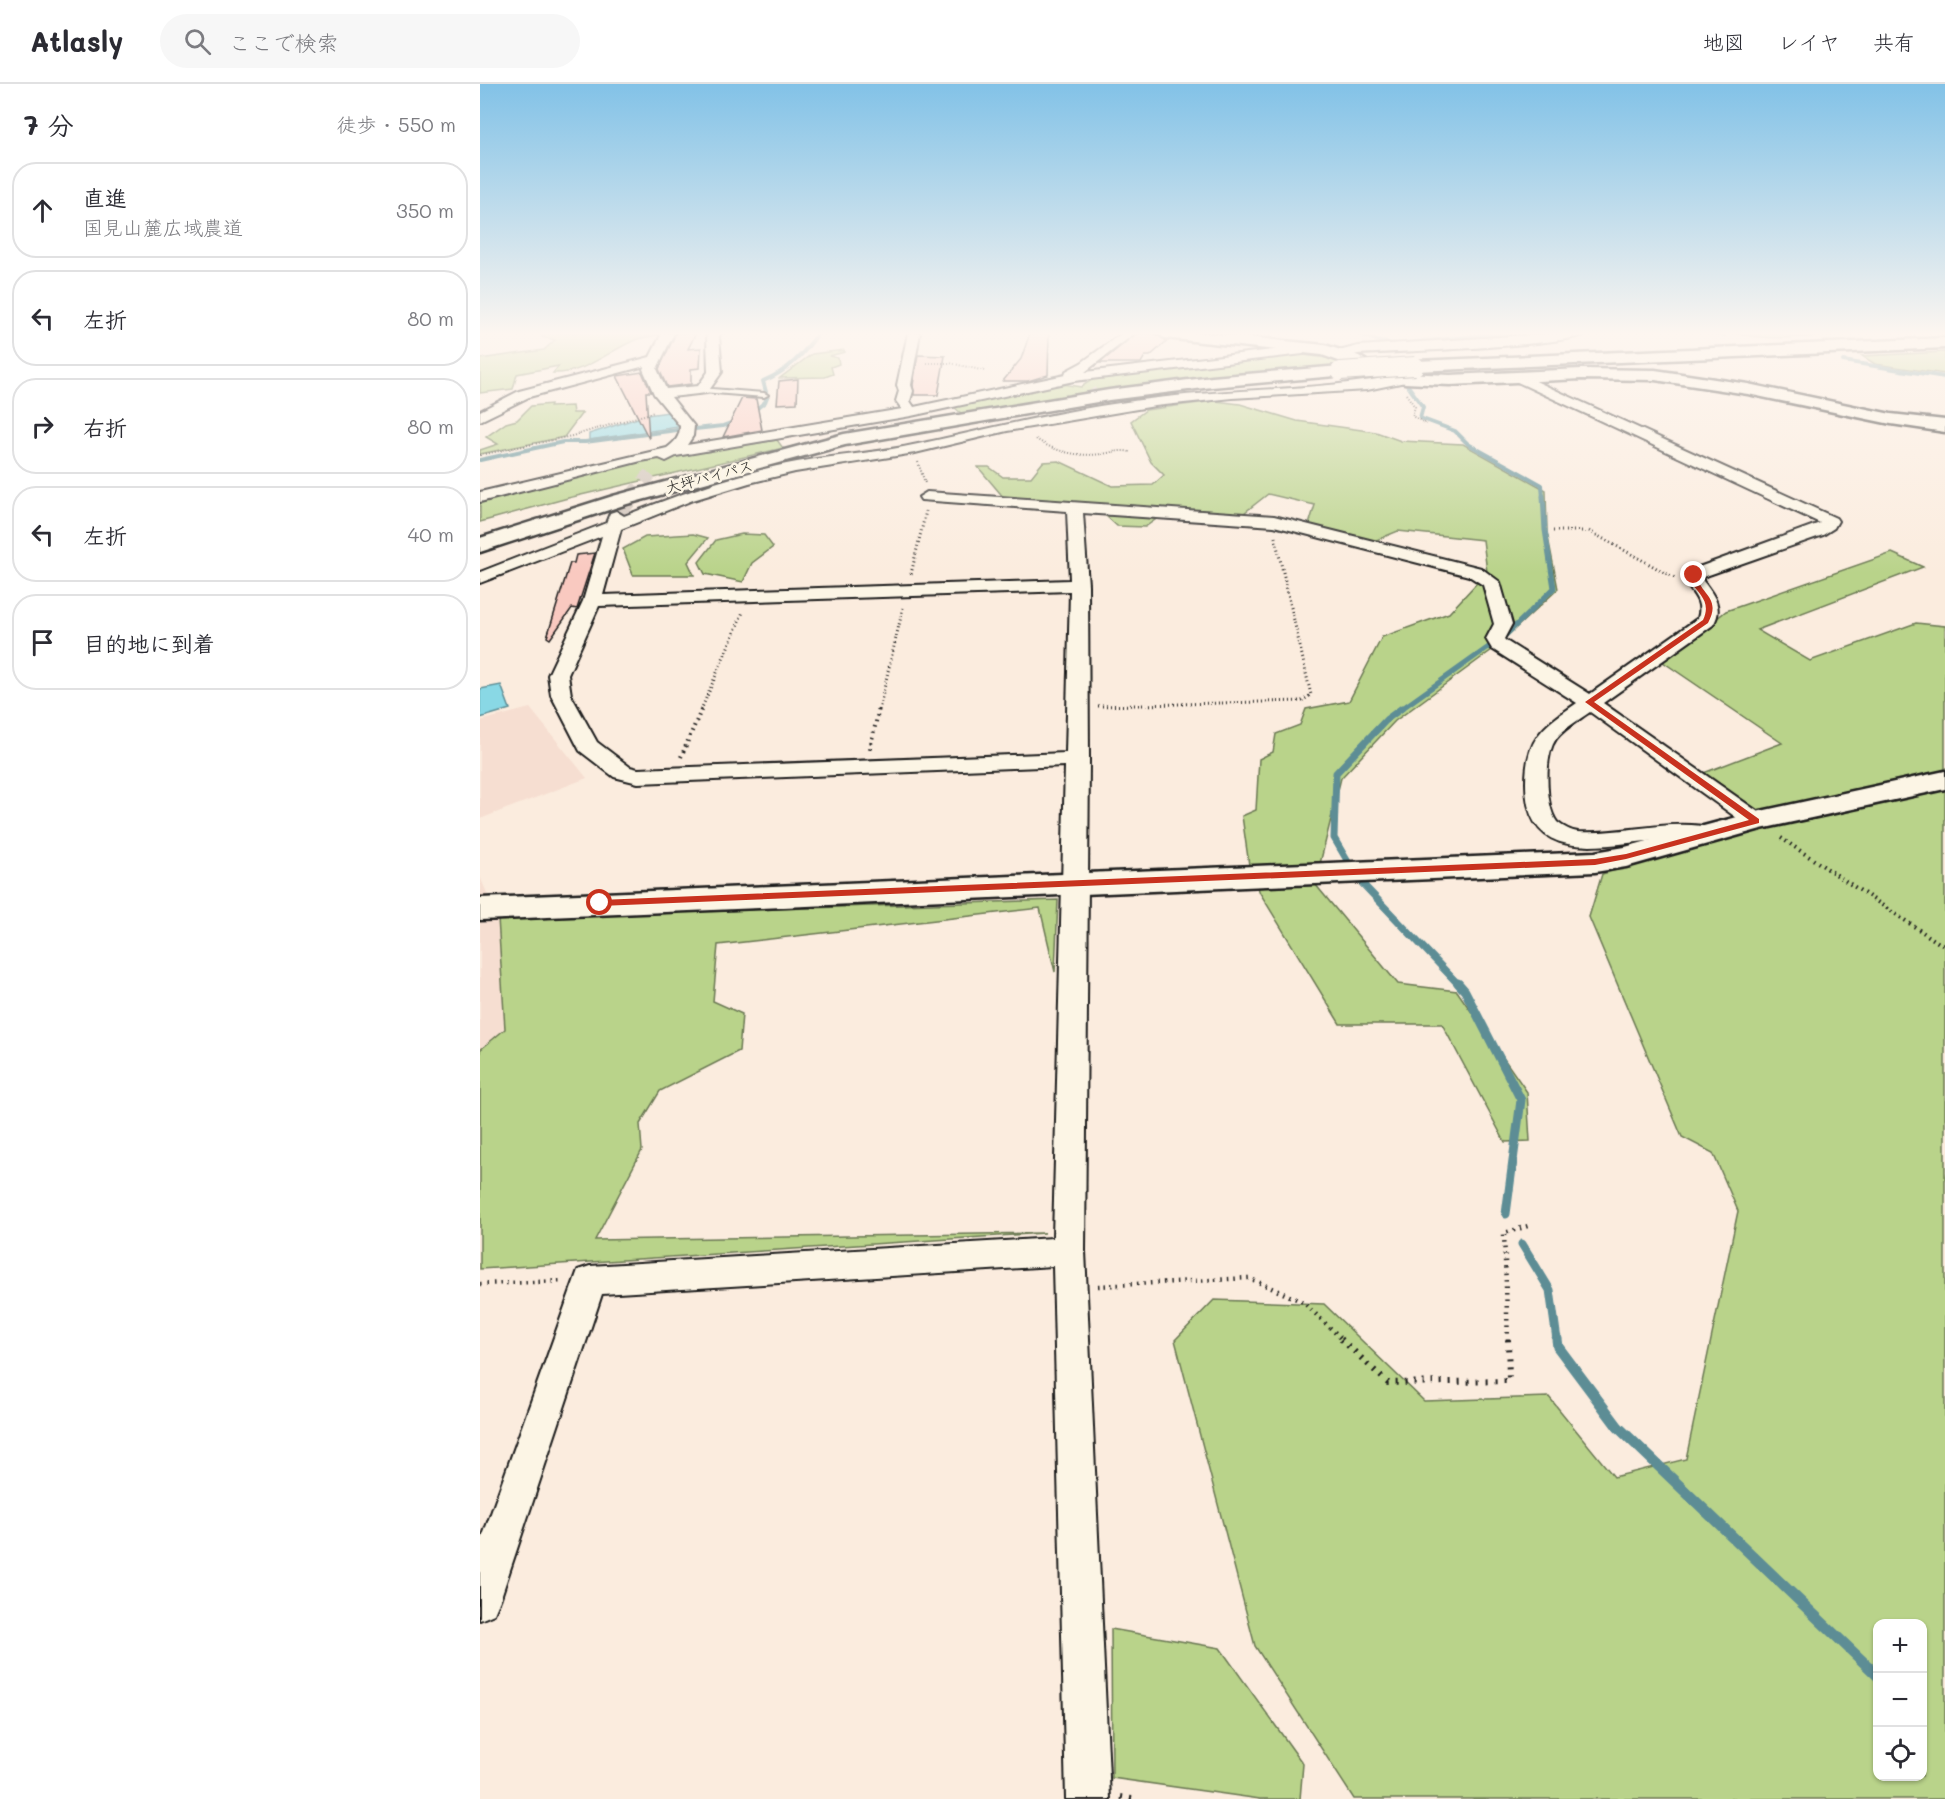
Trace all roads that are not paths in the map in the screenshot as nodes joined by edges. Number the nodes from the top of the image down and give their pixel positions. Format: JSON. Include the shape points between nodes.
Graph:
{"nodes":[{"id":1,"x":677,"y":413,"type":"edge"},
{"id":2,"x":905,"y":413,"type":"edge"},
{"id":3,"x":948,"y":413,"type":"edge"},
{"id":4,"x":1052,"y":413,"type":"edge"},
{"id":5,"x":1596,"y":413,"type":"edge"},
{"id":6,"x":1867,"y":413,"type":"edge"},
{"id":7,"x":1945,"y":426,"type":"edge"},
{"id":8,"x":844,"y":440,"type":"junction"},
{"id":9,"x":669,"y":454,"type":"junction"},
{"id":10,"x":656,"y":467,"type":"tunnel mouth"},
{"id":11,"x":480,"y":496,"type":"edge"},
{"id":12,"x":927,"y":497,"type":"road end"},
{"id":13,"x":1075,"y":509,"type":"junction"},
{"id":14,"x":618,"y":512,"type":"tunnel mouth"},
{"id":15,"x":480,"y":527,"type":"edge"},
{"id":16,"x":611,"y":529,"type":"junction"},
{"id":17,"x":480,"y":546,"type":"edge"},
{"id":18,"x":480,"y":578,"type":"edge"},
{"id":19,"x":1079,"y":585,"type":"junction"},
{"id":20,"x":592,"y":601,"type":"junction"},
{"id":21,"x":1589,"y":702,"type":"junction"},
{"id":22,"x":1078,"y":759,"type":"junction"},
{"id":23,"x":1945,"y":780,"type":"edge"},
{"id":24,"x":1756,"y":821,"type":"junction"},
{"id":25,"x":1710,"y":834,"type":"junction"},
{"id":26,"x":1076,"y":885,"type":"junction"},
{"id":27,"x":480,"y":909,"type":"edge"},
{"id":28,"x":1069,"y":1251,"type":"junction"},
{"id":29,"x":480,"y":1600,"type":"edge"},
{"id":30,"x":1088,"y":1799,"type":"edge"}],
"edges":[{"from":1,"to":9,"type":"street","via":[[688,432],[685,441]]},
{"from":2,"to":9,"type":"street"},
{"from":3,"to":8,"type":"main road","name":"大坪バイパス"},
{"from":4,"to":16,"type":"street","via":[[915,449],[795,467],[744,479],[687,497]]},
{"from":5,"to":21,"type":"street","via":[[1830,521],[1817,531],[1694,575],[1694,582],[1708,599],[1710,611],[1706,621]]},
{"from":6,"to":7,"type":"main road"},
{"from":8,"to":15,"type":"main road","via":[[572,501]]},
{"from":8,"to":17,"type":"main road","name":"大坪バイパス","via":[[630,497]]},
{"from":9,"to":10,"type":"street"},
{"from":9,"to":11,"type":"street","via":[[604,465]]},
{"from":12,"to":13,"type":"street"},
{"from":13,"to":19,"type":"street"},
{"from":13,"to":21,"type":"street","via":[[1274,521],[1474,572],[1491,582],[1503,624],[1495,639],[1498,645]]},
{"from":14,"to":16,"type":"street"},
{"from":16,"to":18,"type":"street"},
{"from":16,"to":20,"type":"street"},
{"from":19,"to":20,"type":"street"},
{"from":19,"to":22,"type":"street"},
{"from":20,"to":22,"type":"street","via":[[558,675],[561,695],[588,746],[622,772],[638,776],[674,775]]},
{"from":21,"to":24,"type":"street"},
{"from":21,"to":25,"type":"street","via":[[1552,729],[1542,744],[1537,766],[1541,815],[1548,826],[1576,839],[1672,832]]},
{"from":22,"to":26,"type":"street"},
{"from":23,"to":24,"type":"main road"},
{"from":24,"to":25,"type":"main road"},
{"from":25,"to":26,"type":"main road","via":[[1595,862]]},
{"from":26,"to":27,"type":"main road"},
{"from":26,"to":28,"type":"street"},
{"from":28,"to":29,"type":"street","via":[[590,1280]]},
{"from":28,"to":30,"type":"street"}]}
